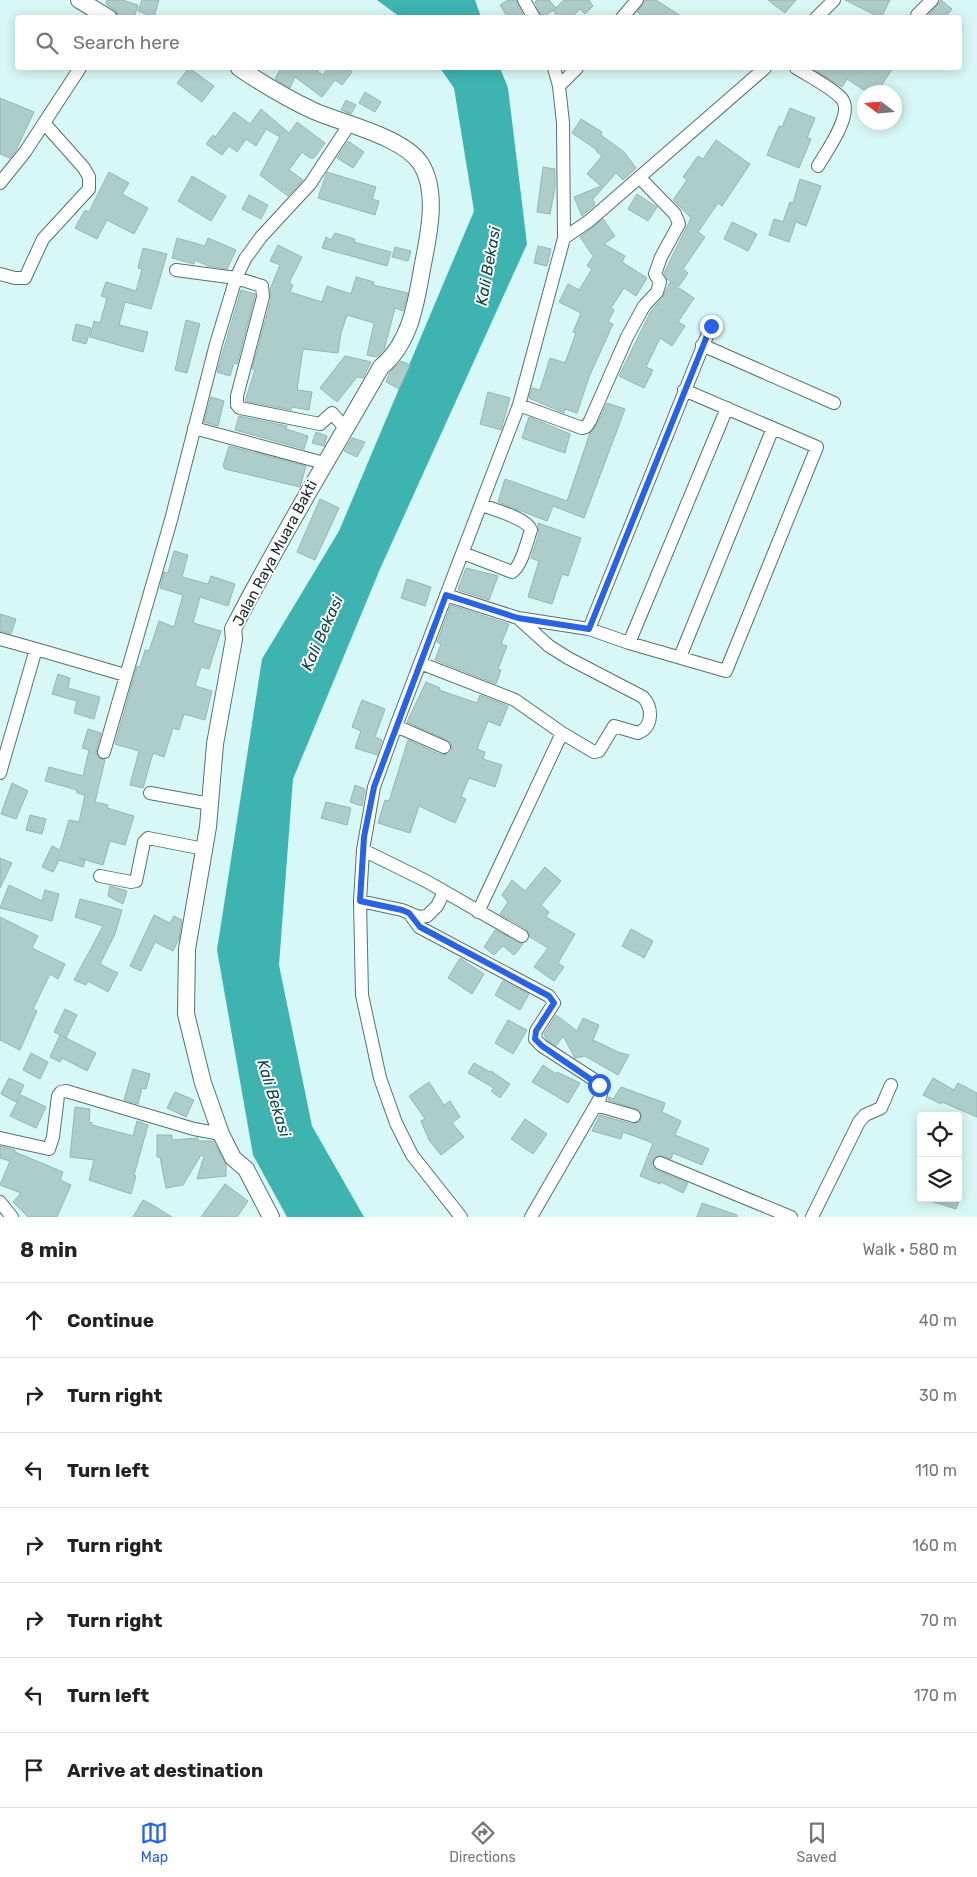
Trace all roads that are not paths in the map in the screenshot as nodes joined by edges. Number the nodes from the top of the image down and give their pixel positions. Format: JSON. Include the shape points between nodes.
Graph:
{"nodes":[{"id":1,"x":79,"y":0,"type":"edge"},
{"id":2,"x":524,"y":0,"type":"edge"},
{"id":3,"x":637,"y":0,"type":"edge"},
{"id":4,"x":834,"y":0,"type":"edge"},
{"id":5,"x":932,"y":0,"type":"edge"},
{"id":6,"x":104,"y":15,"type":"edge"},
{"id":7,"x":532,"y":15,"type":"edge"},
{"id":8,"x":624,"y":15,"type":"edge"},
{"id":9,"x":819,"y":15,"type":"edge"},
{"id":10,"x":917,"y":15,"type":"dead end"},
{"id":11,"x":79,"y":70,"type":"edge"},
{"id":12,"x":242,"y":70,"type":"edge"},
{"id":13,"x":555,"y":70,"type":"edge"},
{"id":14,"x":575,"y":70,"type":"edge"},
{"id":15,"x":763,"y":70,"type":"edge"},
{"id":16,"x":799,"y":70,"type":"edge"},
{"id":17,"x":559,"y":86,"type":"junction"},
{"id":18,"x":44,"y":122,"type":"junction"},
{"id":19,"x":349,"y":125,"type":"junction"},
{"id":20,"x":818,"y":166,"type":"dead end"},
{"id":21,"x":639,"y":177,"type":"junction"},
{"id":22,"x":0,"y":183,"type":"edge"},
{"id":23,"x":564,"y":238,"type":"junction"},
{"id":24,"x":176,"y":270,"type":"dead end"},
{"id":25,"x":0,"y":274,"type":"edge"},
{"id":26,"x":236,"y":278,"type":"junction"},
{"id":27,"x":711,"y":326,"type":"dead end"},
{"id":28,"x":702,"y":345,"type":"junction"},
{"id":29,"x":684,"y":390,"type":"junction"},
{"id":30,"x":834,"y":403,"type":"dead end"},
{"id":31,"x":519,"y":405,"type":"junction"},
{"id":32,"x":727,"y":408,"type":"junction"},
{"id":33,"x":194,"y":428,"type":"junction"},
{"id":34,"x":345,"y":428,"type":"junction"},
{"id":35,"x":773,"y":428,"type":"junction"},
{"id":36,"x":324,"y":463,"type":"junction"},
{"id":37,"x":482,"y":505,"type":"junction"},
{"id":38,"x":463,"y":553,"type":"junction"},
{"id":39,"x":446,"y":595,"type":"junction"},
{"id":40,"x":518,"y":618,"type":"junction"},
{"id":41,"x":589,"y":629,"type":"junction"},
{"id":42,"x":0,"y":639,"type":"edge"},
{"id":43,"x":629,"y":643,"type":"junction"},
{"id":44,"x":36,"y":649,"type":"junction"},
{"id":45,"x":680,"y":657,"type":"junction"},
{"id":46,"x":420,"y":663,"type":"junction"},
{"id":47,"x":125,"y":675,"type":"junction"},
{"id":48,"x":396,"y":726,"type":"junction"},
{"id":49,"x":562,"y":733,"type":"junction"},
{"id":50,"x":444,"y":747,"type":"dead end"},
{"id":51,"x":104,"y":752,"type":"dead end"},
{"id":52,"x":0,"y":773,"type":"edge"},
{"id":53,"x":150,"y":793,"type":"dead end"},
{"id":54,"x":210,"y":804,"type":"junction"},
{"id":55,"x":204,"y":849,"type":"junction"},
{"id":56,"x":363,"y":850,"type":"junction"},
{"id":57,"x":100,"y":876,"type":"dead end"},
{"id":58,"x":444,"y":892,"type":"junction"},
{"id":59,"x":360,"y":901,"type":"junction"},
{"id":60,"x":478,"y":912,"type":"junction"},
{"id":61,"x":409,"y":913,"type":"junction"},
{"id":62,"x":522,"y":936,"type":"dead end"},
{"id":63,"x":892,"y":1085,"type":"dead end"},
{"id":64,"x":596,"y":1105,"type":"junction"},
{"id":65,"x":634,"y":1116,"type":"dead end"},
{"id":66,"x":221,"y":1134,"type":"junction"},
{"id":67,"x":0,"y":1138,"type":"edge"},
{"id":68,"x":660,"y":1163,"type":"dead end"},
{"id":69,"x":0,"y":1202,"type":"edge"},
{"id":70,"x":12,"y":1217,"type":"edge"},
{"id":71,"x":271,"y":1217,"type":"edge"},
{"id":72,"x":461,"y":1217,"type":"edge"},
{"id":73,"x":531,"y":1217,"type":"edge"},
{"id":74,"x":791,"y":1217,"type":"edge"},
{"id":75,"x":812,"y":1217,"type":"edge"}],
"edges":[{"from":1,"to":6,"type":"main road"},
{"from":2,"to":7,"type":"street"},
{"from":3,"to":8,"type":"street"},
{"from":4,"to":9,"type":"street"},
{"from":5,"to":10,"type":"street"},
{"from":11,"to":18,"type":"street"},
{"from":12,"to":19,"type":"main road","name":"Jalan Raya Muara Bakti","via":[[283,96]]},
{"from":13,"to":17,"type":"street"},
{"from":14,"to":17,"type":"street"},
{"from":15,"to":21,"type":"street"},
{"from":16,"to":20,"type":"street","via":[[842,99],[846,108],[845,116]]},
{"from":17,"to":23,"type":"street","via":[[564,148]]},
{"from":18,"to":22,"type":"street"},
{"from":18,"to":25,"type":"street","via":[[84,168],[90,177],[89,189],[43,239],[25,278]]},
{"from":19,"to":26,"type":"street","via":[[310,184],[261,237]]},
{"from":19,"to":34,"type":"main road","name":"Jalan Raya Muara Bakti","via":[[411,152],[425,174],[430,202],[423,267],[408,328],[394,357],[381,368]]},
{"from":21,"to":23,"type":"street","via":[[588,222]]},
{"from":21,"to":31,"type":"street","via":[[670,208],[679,224],[655,274],[660,282],[657,292],[644,306],[626,337],[590,421],[582,428]]},
{"from":23,"to":31,"type":"street"},
{"from":24,"to":26,"type":"street"},
{"from":26,"to":33,"type":"street"},
{"from":26,"to":34,"type":"street","via":[[258,284],[264,291],[243,367],[237,405],[246,410],[320,424],[332,413]]},
{"from":27,"to":28,"type":"street"},
{"from":28,"to":29,"type":"street"},
{"from":28,"to":30,"type":"street"},
{"from":29,"to":32,"type":"street"},
{"from":29,"to":41,"type":"street"},
{"from":31,"to":37,"type":"street"},
{"from":32,"to":35,"type":"street"},
{"from":32,"to":43,"type":"street"},
{"from":33,"to":36,"type":"street"},
{"from":33,"to":47,"type":"street"},
{"from":34,"to":36,"type":"main road","name":"Jalan Raya Muara Bakti"},
{"from":35,"to":45,"type":"street"},
{"from":35,"to":45,"type":"street","via":[[817,447],[814,456],[726,671]]},
{"from":36,"to":54,"type":"main road","name":"Jalan Raya Muara Bakti","via":[[272,552],[233,629],[234,639],[215,744]]},
{"from":37,"to":38,"type":"street"},
{"from":37,"to":38,"type":"street","via":[[523,520],[530,527],[516,570],[509,571]]},
{"from":38,"to":39,"type":"street"},
{"from":39,"to":40,"type":"street"},
{"from":39,"to":46,"type":"street"},
{"from":40,"to":41,"type":"street"},
{"from":40,"to":49,"type":"street","via":[[562,654],[649,703],[651,712],[644,731],[638,733],[614,726],[599,752]]},
{"from":41,"to":43,"type":"street"},
{"from":42,"to":44,"type":"street"},
{"from":43,"to":45,"type":"street"},
{"from":44,"to":47,"type":"street"},
{"from":44,"to":52,"type":"street"},
{"from":46,"to":48,"type":"street"},
{"from":46,"to":49,"type":"street","via":[[516,700]]},
{"from":47,"to":51,"type":"street"},
{"from":48,"to":50,"type":"street"},
{"from":48,"to":56,"type":"street","via":[[374,787]]},
{"from":49,"to":60,"type":"street"},
{"from":53,"to":54,"type":"street"},
{"from":54,"to":55,"type":"main road","name":"Jalan Raya Muara Bakti"},
{"from":55,"to":57,"type":"street","via":[[148,838],[144,842],[136,881]]},
{"from":55,"to":66,"type":"main road","name":"Jalan Raya Muara Bakti","via":[[187,949],[186,1014],[203,1084]]},
{"from":56,"to":58,"type":"street"},
{"from":56,"to":59,"type":"street"},
{"from":58,"to":60,"type":"street"},
{"from":58,"to":61,"type":"street","via":[[427,916]]},
{"from":59,"to":61,"type":"street"},
{"from":59,"to":72,"type":"street","via":[[362,995],[385,1097],[412,1155]]},
{"from":60,"to":62,"type":"street"},
{"from":61,"to":64,"type":"street","via":[[420,927],[552,998],[553,1006],[536,1031],[535,1039],[599,1085],[602,1093]]},
{"from":63,"to":75,"type":"street","via":[[880,1108],[859,1122]]},
{"from":64,"to":65,"type":"street"},
{"from":64,"to":73,"type":"street"},
{"from":66,"to":67,"type":"street","via":[[66,1091],[58,1096],[49,1149]]},
{"from":66,"to":71,"type":"main road","name":"Jalan Raya Muara Bakti","via":[[233,1158],[246,1169]]},
{"from":68,"to":74,"type":"street"},
{"from":69,"to":70,"type":"street"}]}
